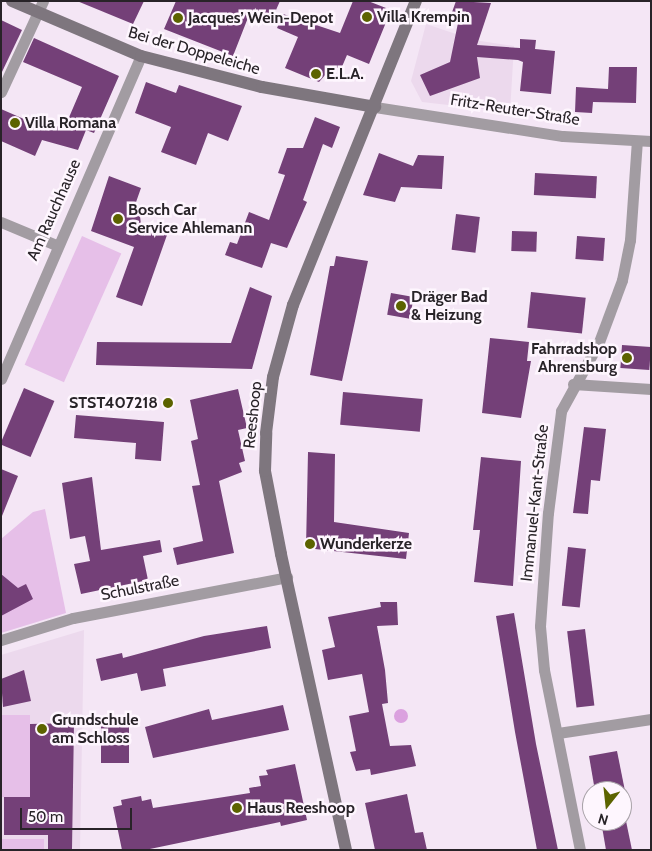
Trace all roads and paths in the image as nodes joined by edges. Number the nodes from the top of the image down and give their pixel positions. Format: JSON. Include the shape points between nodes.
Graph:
{"nodes":[{"id":1,"x":12,"y":1,"type":"edge"},
{"id":2,"x":43,"y":1,"type":"edge"},
{"id":3,"x":416,"y":1,"type":"edge"},
{"id":4,"x":37,"y":13,"type":"junction"},
{"id":5,"x":141,"y":56,"type":"junction"},
{"id":6,"x":1,"y":92,"type":"edge"},
{"id":7,"x":375,"y":106,"type":"junction"},
{"id":8,"x":637,"y":141,"type":"junction"},
{"id":9,"x":651,"y":141,"type":"edge"},
{"id":10,"x":1,"y":222,"type":"edge"},
{"id":11,"x":56,"y":245,"type":"junction"},
{"id":12,"x":1,"y":379,"type":"edge"},
{"id":13,"x":573,"y":384,"type":"junction"},
{"id":14,"x":651,"y":389,"type":"edge"},
{"id":15,"x":287,"y":577,"type":"junction"},
{"id":16,"x":1,"y":640,"type":"edge"},
{"id":17,"x":651,"y":719,"type":"edge"},
{"id":18,"x":558,"y":733,"type":"junction"},
{"id":19,"x":346,"y":850,"type":"edge"},
{"id":20,"x":580,"y":850,"type":"edge"}],
"edges":[{"from":1,"to":4,"type":"street","name":"Bei der Doppeleiche"},
{"from":2,"to":4,"type":"street"},
{"from":3,"to":7,"type":"street","name":"Reeshoop"},
{"from":4,"to":5,"type":"street","name":"Bei der Doppeleiche"},
{"from":4,"to":6,"type":"street"},
{"from":5,"to":7,"type":"street","name":"Bei der Doppeleiche","via":[[232,81]]},
{"from":5,"to":11,"type":"street","name":"Am Rauchhause"},
{"from":7,"to":8,"type":"street","name":"Fritz-Reuter-Straße","via":[[563,136]]},
{"from":7,"to":15,"type":"street","name":"Reeshoop","via":[[293,305],[274,377],[265,470]]},
{"from":8,"to":9,"type":"street","name":"Fritz-Reuter-Straße"},
{"from":8,"to":13,"type":"street","name":"Immanuel-Kant-Straße","via":[[630,240],[622,280],[599,342]]},
{"from":10,"to":11,"type":"street"},
{"from":11,"to":12,"type":"street","name":"Am Rauchhause"},
{"from":13,"to":14,"type":"street"},
{"from":13,"to":18,"type":"street","name":"Immanuel-Kant-Straße","via":[[561,411],[554,448],[541,610],[544,670]]},
{"from":15,"to":16,"type":"street","name":"Schulstraße","via":[[73,618]]},
{"from":15,"to":19,"type":"street","name":"Reeshoop"},
{"from":17,"to":18,"type":"street"},
{"from":18,"to":20,"type":"street","name":"Immanuel-Kant-Straße"}]}
